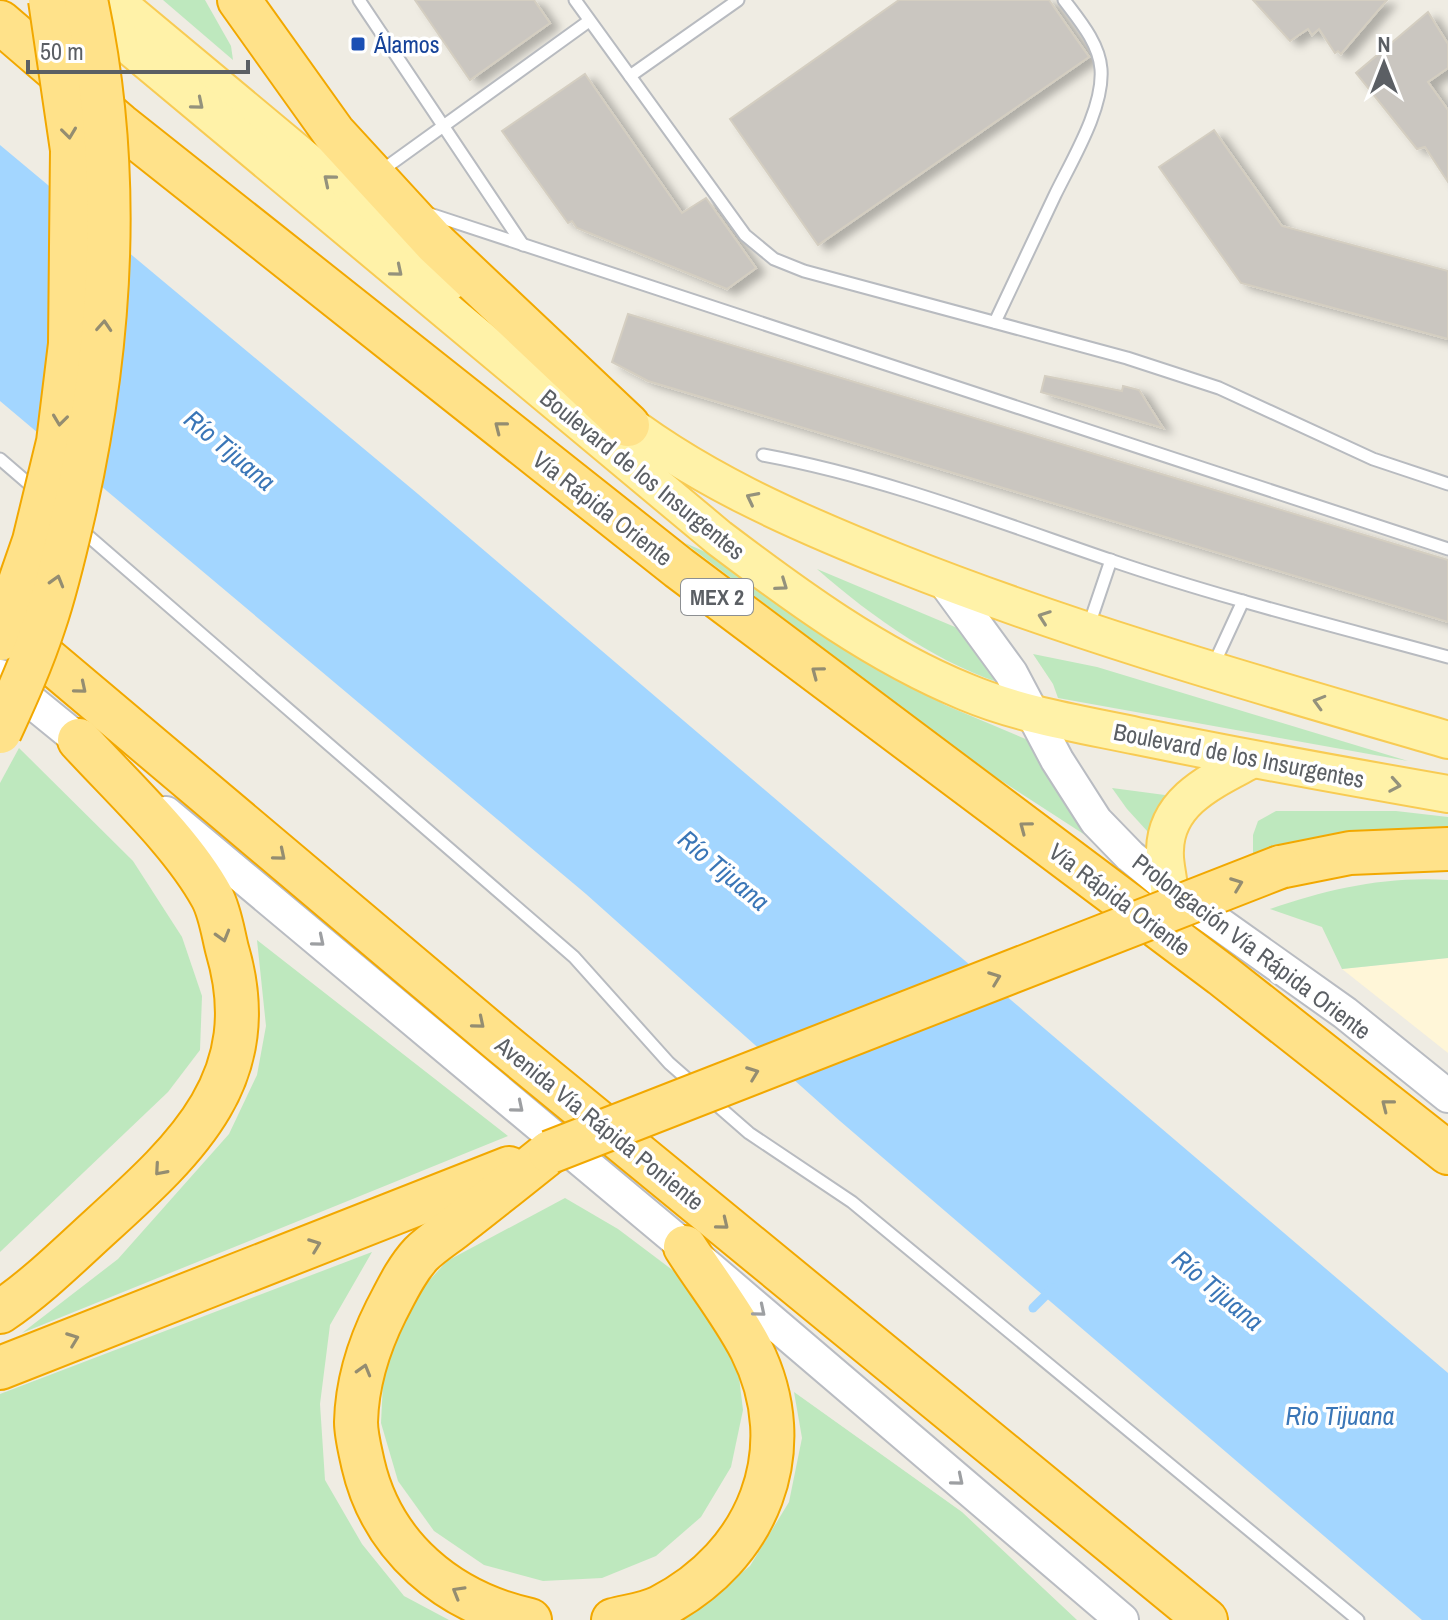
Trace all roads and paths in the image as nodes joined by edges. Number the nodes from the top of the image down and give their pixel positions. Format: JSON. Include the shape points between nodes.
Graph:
{"nodes":[{"id":1,"x":50,"y":0,"type":"edge"},
{"id":2,"x":74,"y":0,"type":"edge"},
{"id":3,"x":86,"y":0,"type":"edge"},
{"id":4,"x":114,"y":0,"type":"edge"},
{"id":5,"x":239,"y":0,"type":"edge"},
{"id":6,"x":359,"y":0,"type":"edge"},
{"id":7,"x":575,"y":0,"type":"edge"},
{"id":8,"x":738,"y":0,"type":"edge"},
{"id":9,"x":1064,"y":0,"type":"edge"},
{"id":10,"x":589,"y":21,"type":"junction"},
{"id":11,"x":0,"y":22,"type":"edge"},
{"id":12,"x":630,"y":76,"type":"junction"},
{"id":13,"x":444,"y":124,"type":"junction"},
{"id":14,"x":387,"y":190,"type":"junction"},
{"id":15,"x":523,"y":245,"type":"junction"},
{"id":16,"x":995,"y":322,"type":"junction"},
{"id":17,"x":628,"y":425,"type":"junction"},
{"id":18,"x":763,"y":455,"type":"dead end"},
{"id":19,"x":0,"y":459,"type":"edge"},
{"id":20,"x":1448,"y":484,"type":"edge"},
{"id":21,"x":1448,"y":549,"type":"edge"},
{"id":22,"x":1111,"y":560,"type":"junction"},
{"id":23,"x":943,"y":580,"type":"junction"},
{"id":24,"x":1243,"y":601,"type":"junction"},
{"id":25,"x":0,"y":620,"type":"edge"},
{"id":26,"x":1086,"y":632,"type":"junction"},
{"id":27,"x":0,"y":639,"type":"edge"},
{"id":28,"x":1448,"y":657,"type":"edge"},
{"id":29,"x":1211,"y":670,"type":"junction"},
{"id":30,"x":0,"y":676,"type":"edge"},
{"id":31,"x":1034,"y":715,"type":"junction"},
{"id":32,"x":0,"y":732,"type":"edge"},
{"id":33,"x":79,"y":740,"type":"junction"},
{"id":34,"x":1448,"y":740,"type":"edge"},
{"id":35,"x":1251,"y":760,"type":"junction"},
{"id":36,"x":1448,"y":794,"type":"edge"},
{"id":37,"x":1448,"y":849,"type":"edge"},
{"id":38,"x":1169,"y":888,"type":"junction"},
{"id":39,"x":1448,"y":1096,"type":"edge"},
{"id":40,"x":550,"y":1152,"type":"junction"},
{"id":41,"x":1448,"y":1153,"type":"edge"},
{"id":42,"x":685,"y":1247,"type":"junction"},
{"id":43,"x":0,"y":1312,"type":"edge"},
{"id":44,"x":0,"y":1368,"type":"edge"},
{"id":45,"x":530,"y":1620,"type":"edge"},
{"id":46,"x":613,"y":1620,"type":"edge"},
{"id":47,"x":1122,"y":1620,"type":"edge"},
{"id":48,"x":1206,"y":1620,"type":"edge"},
{"id":49,"x":1358,"y":1620,"type":"edge"}],
"edges":[{"from":1,"to":27,"type":"highway","one_way":true,"bridge":true,"via":[[72,150],[70,344],[48,485]]},
{"from":2,"to":31,"type":"main road","name":"Boulevard de los Insurgentes","one_way":true,"via":[[778,583],[907,663],[967,693]]},
{"from":32,"to":3,"type":"highway","one_way":true,"bridge":true,"via":[[44,626],[64,557],[88,451],[102,353],[107,148]]},
{"from":17,"to":4,"type":"main road","name":"Boulevard de los Insurgentes","one_way":true},
{"from":5,"to":14,"type":"highway","via":[[334,133]]},
{"from":6,"to":13,"type":"lane"},
{"from":7,"to":10,"type":"lane"},
{"from":8,"to":12,"type":"lane"},
{"from":9,"to":16,"type":"lane","via":[[1097,50],[1098,97]]},
{"from":10,"to":12,"type":"lane"},
{"from":10,"to":13,"type":"lane"},
{"from":41,"to":11,"type":"highway","name":"Vía Rápida Oriente","number":"MEX 2","one_way":true,"via":[[1222,975],[679,568],[120,125]]},
{"from":12,"to":16,"type":"lane","via":[[745,235],[774,259]]},
{"from":13,"to":14,"type":"lane"},
{"from":13,"to":15,"type":"lane"},
{"from":14,"to":15,"type":"lane"},
{"from":14,"to":17,"type":"highway","via":[[436,244]]},
{"from":15,"to":21,"type":"lane"},
{"from":16,"to":20,"type":"lane","via":[[1219,388],[1373,459]]},
{"from":23,"to":17,"type":"main road","name":"Boulevard de los Insurgentes","one_way":true,"via":[[808,527],[706,475]]},
{"from":18,"to":22,"type":"lane","via":[[892,487]]},
{"from":19,"to":49,"type":"lane","via":[[574,957],[669,1063],[749,1133],[852,1202]]},
{"from":22,"to":24,"type":"lane"},
{"from":22,"to":26,"type":"lane"},
{"from":26,"to":23,"type":"main road","name":"Boulevard de los Insurgentes","one_way":true},
{"from":23,"to":31,"type":"main road","name":"Prolongación Vía Rápida Oriente","via":[[1011,673]]},
{"from":24,"to":28,"type":"lane"},
{"from":24,"to":29,"type":"lane"},
{"from":25,"to":48,"type":"highway","name":"Avenida Vía Rápida Poniente","one_way":true,"via":[[513,1052]]},
{"from":26,"to":29,"type":"main road","name":"Boulevard de los Insurgentes"},
{"from":34,"to":29,"type":"main road","name":"Boulevard de los Insurgentes","one_way":true},
{"from":30,"to":33,"type":"main road","name":"Avenida Vía Rápida Poniente"},
{"from":31,"to":35,"type":"main road","name":"Boulevard de los Insurgentes"},
{"from":31,"to":38,"type":"main road","name":"Prolongación Vía Rápida Oriente","via":[[1096,821]]},
{"from":33,"to":42,"type":"main road","name":"Avenida Vía Rápida Poniente","one_way":true},
{"from":33,"to":43,"type":"highway","one_way":true,"via":[[177,848],[212,899],[235,975],[238,1023],[230,1069],[210,1112],[154,1179],[28,1294]]},
{"from":35,"to":36,"type":"main road","name":"Boulevard de los Insurgentes","one_way":true},
{"from":35,"to":38,"type":"main road","via":[[1211,781],[1178,809],[1165,850]]},
{"from":40,"to":37,"type":"highway","one_way":true,"bridge":true,"via":[[1280,867],[1350,853]]},
{"from":38,"to":39,"type":"main road","name":"Prolongación Vía Rápida Oriente","via":[[1345,1013]]},
{"from":44,"to":40,"type":"highway","one_way":true},
{"from":45,"to":40,"type":"highway","one_way":true,"via":[[458,1593],[408,1553],[369,1492],[356,1424],[360,1381],[374,1335],[422,1253]]},
{"from":42,"to":46,"type":"highway","via":[[751,1349],[763,1381],[773,1443],[768,1483],[755,1515],[729,1553],[697,1583],[658,1608]]},
{"from":42,"to":47,"type":"main road","name":"Avenida Vía Rápida Poniente","one_way":true}]}
